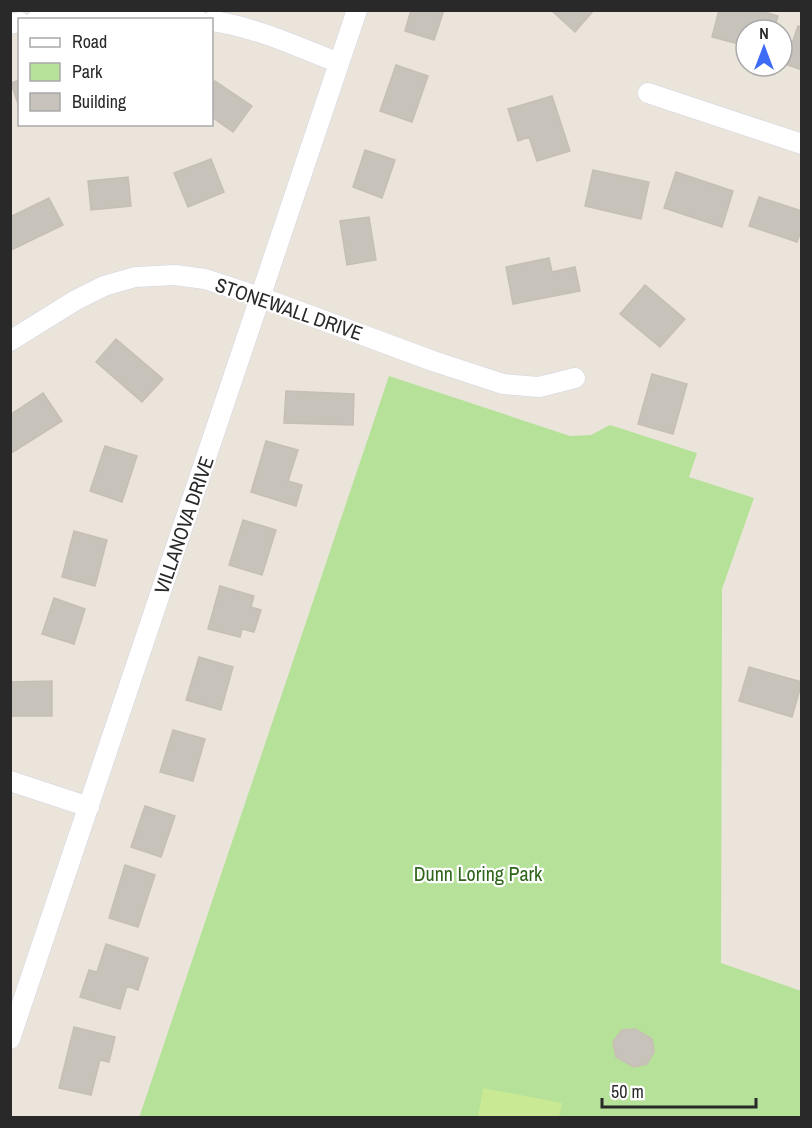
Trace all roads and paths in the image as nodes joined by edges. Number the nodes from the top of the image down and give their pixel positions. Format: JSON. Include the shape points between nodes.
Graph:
{"nodes":[{"id":1,"x":357,"y":10,"type":"edge"},
{"id":2,"x":46,"y":18,"type":"edge"},
{"id":3,"x":184,"y":18,"type":"edge"},
{"id":4,"x":213,"y":21,"type":"edge"},
{"id":5,"x":339,"y":63,"type":"junction"},
{"id":6,"x":648,"y":93,"type":"dead end"},
{"id":7,"x":801,"y":144,"type":"edge"},
{"id":8,"x":260,"y":297,"type":"junction"},
{"id":9,"x":10,"y":341,"type":"edge"},
{"id":10,"x":575,"y":378,"type":"dead end"},
{"id":11,"x":10,"y":781,"type":"edge"},
{"id":12,"x":89,"y":807,"type":"junction"},
{"id":13,"x":10,"y":1038,"type":"edge"}],
"edges":[{"from":1,"to":5,"type":"street","name":"VILLANOVA DRIVE"},
{"from":2,"to":3,"type":"street","via":[[149,13]]},
{"from":4,"to":5,"type":"street","via":[[269,36]]},
{"from":5,"to":8,"type":"street","name":"VILLANOVA DRIVE"},
{"from":6,"to":7,"type":"street"},
{"from":8,"to":9,"type":"street","name":"STONEWALL DRIVE","via":[[205,279],[175,275],[135,277],[104,286]]},
{"from":8,"to":10,"type":"street","name":"STONEWALL DRIVE","via":[[503,384],[539,387]]},
{"from":8,"to":12,"type":"street","name":"VILLANOVA DRIVE"},
{"from":11,"to":12,"type":"street"},
{"from":12,"to":13,"type":"street","name":"VILLANOVA DRIVE"}]}
